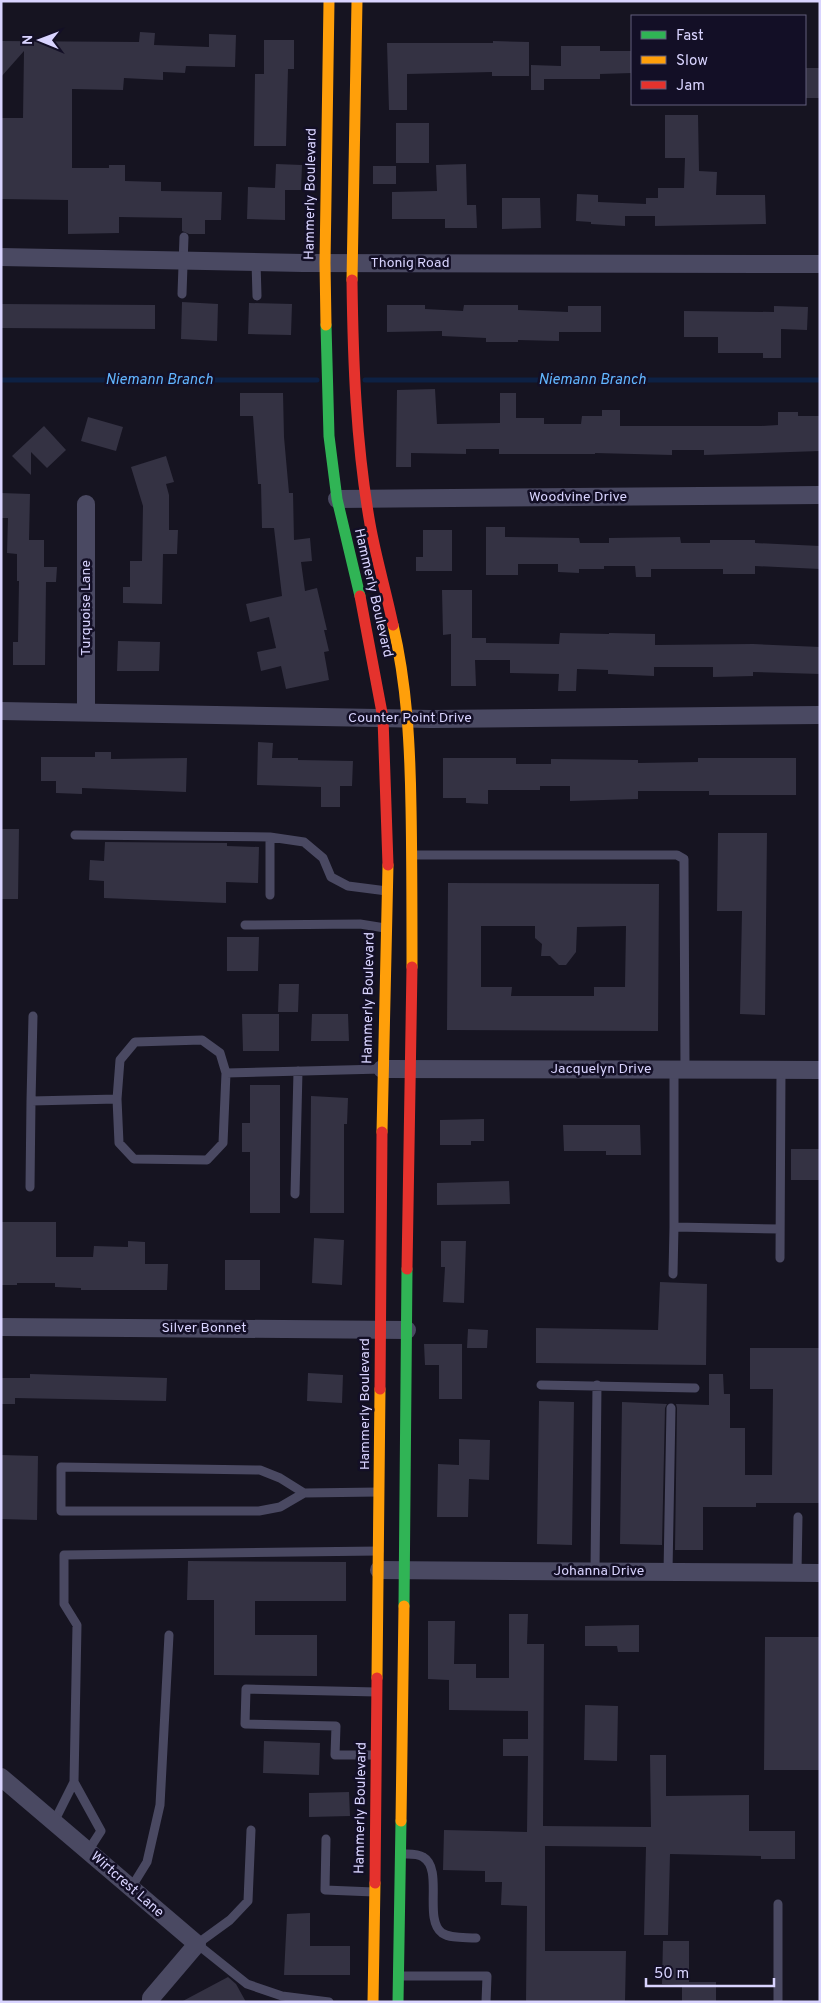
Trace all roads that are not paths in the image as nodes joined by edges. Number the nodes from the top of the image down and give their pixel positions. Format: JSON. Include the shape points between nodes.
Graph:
{"nodes":[{"id":1,"x":329,"y":1,"type":"edge"},
{"id":2,"x":357,"y":1,"type":"edge"},
{"id":3,"x":184,"y":237,"type":"dead end"},
{"id":4,"x":1,"y":257,"type":"edge"},
{"id":5,"x":184,"y":260,"type":"junction"},
{"id":6,"x":256,"y":262,"type":"junction"},
{"id":7,"x":325,"y":263,"type":"junction"},
{"id":8,"x":352,"y":263,"type":"junction"},
{"id":9,"x":820,"y":264,"type":"edge"},
{"id":10,"x":182,"y":294,"type":"dead end"},
{"id":11,"x":257,"y":296,"type":"dead end"},
{"id":12,"x":820,"y":495,"type":"edge"},
{"id":13,"x":366,"y":498,"type":"junction"},
{"id":14,"x":337,"y":499,"type":"junction"},
{"id":15,"x":86,"y":504,"type":"dead end"},
{"id":16,"x":1,"y":711,"type":"edge"},
{"id":17,"x":86,"y":712,"type":"junction"},
{"id":18,"x":820,"y":716,"type":"edge"},
{"id":19,"x":383,"y":718,"type":"junction"},
{"id":20,"x":408,"y":718,"type":"junction"},
{"id":21,"x":75,"y":835,"type":"dead end"},
{"id":22,"x":270,"y":837,"type":"junction"},
{"id":23,"x":412,"y":854,"type":"junction"},
{"id":24,"x":387,"y":891,"type":"junction"},
{"id":25,"x":270,"y":895,"type":"dead end"},
{"id":26,"x":245,"y":925,"type":"dead end"},
{"id":27,"x":386,"y":928,"type":"junction"},
{"id":28,"x":33,"y":1016,"type":"dead end"},
{"id":29,"x":410,"y":1068,"type":"junction"},
{"id":30,"x":382,"y":1069,"type":"junction"},
{"id":31,"x":680,"y":1070,"type":"junction"},
{"id":32,"x":780,"y":1070,"type":"junction"},
{"id":33,"x":820,"y":1070,"type":"edge"},
{"id":34,"x":298,"y":1071,"type":"junction"},
{"id":35,"x":226,"y":1073,"type":"junction"},
{"id":36,"x":117,"y":1099,"type":"junction"},
{"id":37,"x":31,"y":1101,"type":"junction"},
{"id":38,"x":30,"y":1187,"type":"dead end"},
{"id":39,"x":295,"y":1194,"type":"dead end"},
{"id":40,"x":674,"y":1227,"type":"junction"},
{"id":41,"x":780,"y":1230,"type":"junction"},
{"id":42,"x":780,"y":1258,"type":"dead end"},
{"id":43,"x":673,"y":1274,"type":"dead end"},
{"id":44,"x":1,"y":1327,"type":"edge"},
{"id":45,"x":380,"y":1330,"type":"junction"},
{"id":46,"x":407,"y":1330,"type":"junction"},
{"id":47,"x":541,"y":1385,"type":"dead end"},
{"id":48,"x":597,"y":1385,"type":"junction"},
{"id":49,"x":695,"y":1388,"type":"dead end"},
{"id":50,"x":671,"y":1408,"type":"dead end"},
{"id":51,"x":379,"y":1492,"type":"junction"},
{"id":52,"x":304,"y":1493,"type":"junction"},
{"id":53,"x":798,"y":1517,"type":"dead end"},
{"id":54,"x":379,"y":1551,"type":"junction"},
{"id":55,"x":379,"y":1570,"type":"junction"},
{"id":56,"x":405,"y":1570,"type":"junction"},
{"id":57,"x":595,"y":1571,"type":"junction"},
{"id":58,"x":668,"y":1572,"type":"junction"},
{"id":59,"x":797,"y":1572,"type":"junction"},
{"id":60,"x":820,"y":1573,"type":"edge"},
{"id":61,"x":169,"y":1635,"type":"dead end"},
{"id":62,"x":377,"y":1692,"type":"junction"},
{"id":63,"x":376,"y":1756,"type":"junction"},
{"id":64,"x":1,"y":1777,"type":"edge"},
{"id":65,"x":74,"y":1782,"type":"junction"},
{"id":66,"x":388,"y":1810,"type":"junction"},
{"id":67,"x":54,"y":1822,"type":"junction"},
{"id":68,"x":251,"y":1830,"type":"dead end"},
{"id":69,"x":326,"y":1839,"type":"dead end"},
{"id":70,"x":88,"y":1851,"type":"junction"},
{"id":71,"x":400,"y":1854,"type":"junction"},
{"id":72,"x":131,"y":1888,"type":"junction"},
{"id":73,"x":374,"y":1892,"type":"junction"},
{"id":74,"x":778,"y":1904,"type":"dead end"},
{"id":75,"x":476,"y":1938,"type":"dead end"},
{"id":76,"x":197,"y":1944,"type":"junction"},
{"id":77,"x":398,"y":1976,"type":"junction"},
{"id":78,"x":151,"y":2002,"type":"edge"},
{"id":79,"x":329,"y":2002,"type":"edge"},
{"id":80,"x":373,"y":2002,"type":"edge"},
{"id":81,"x":398,"y":2002,"type":"edge"},
{"id":82,"x":486,"y":2002,"type":"edge"},
{"id":83,"x":778,"y":2002,"type":"edge"}],
"edges":[{"from":1,"to":7,"type":"main road","name":"Hammerly Boulevard"},
{"from":2,"to":8,"type":"main road","name":"Hammerly Boulevard"},
{"from":3,"to":5,"type":"lane"},
{"from":4,"to":5,"type":"street","name":"Thonig Road"},
{"from":5,"to":6,"type":"street","name":"Thonig Road"},
{"from":5,"to":10,"type":"lane"},
{"from":6,"to":7,"type":"street","name":"Thonig Road"},
{"from":6,"to":11,"type":"lane"},
{"from":7,"to":8,"type":"street","name":"Thonig Road"},
{"from":7,"to":14,"type":"main road","name":"Hammerly Boulevard","via":[[329,436]]},
{"from":8,"to":9,"type":"street","name":"Thonig Road"},
{"from":8,"to":13,"type":"main road","name":"Hammerly Boulevard","via":[[353,363]]},
{"from":12,"to":13,"type":"street","name":"Woodvine Drive"},
{"from":13,"to":14,"type":"street","name":"Woodvine Drive"},
{"from":13,"to":20,"type":"main road","name":"Hammerly Boulevard","via":[[394,623]]},
{"from":14,"to":19,"type":"main road","name":"Hammerly Boulevard","via":[[365,618]]},
{"from":15,"to":17,"type":"street","name":"Turquoise Lane"},
{"from":16,"to":17,"type":"street","name":"Counter Point Drive"},
{"from":17,"to":19,"type":"street","name":"Counter Point Drive"},
{"from":18,"to":20,"type":"street","name":"Counter Point Drive"},
{"from":19,"to":20,"type":"street","name":"Counter Point Drive"},
{"from":19,"to":24,"type":"main road","name":"Hammerly Boulevard"},
{"from":20,"to":23,"type":"main road","name":"Hammerly Boulevard"},
{"from":21,"to":22,"type":"lane"},
{"from":22,"to":24,"type":"lane","via":[[304,842],[323,858],[331,877],[348,886]]},
{"from":22,"to":25,"type":"lane"},
{"from":23,"to":29,"type":"main road","name":"Hammerly Boulevard"},
{"from":23,"to":31,"type":"lane","via":[[684,858]]},
{"from":24,"to":27,"type":"main road","name":"Hammerly Boulevard"},
{"from":26,"to":27,"type":"lane","via":[[360,924]]},
{"from":27,"to":30,"type":"main road","name":"Hammerly Boulevard"},
{"from":28,"to":37,"type":"lane"},
{"from":29,"to":30,"type":"street","name":"Jacquelyn Drive"},
{"from":29,"to":31,"type":"street","name":"Jacquelyn Drive"},
{"from":29,"to":46,"type":"main road","name":"Hammerly Boulevard"},
{"from":30,"to":34,"type":"lane"},
{"from":30,"to":45,"type":"main road","name":"Hammerly Boulevard"},
{"from":31,"to":32,"type":"street","name":"Jacquelyn Drive"},
{"from":31,"to":40,"type":"lane"},
{"from":32,"to":33,"type":"street","name":"Jacquelyn Drive"},
{"from":32,"to":41,"type":"lane"},
{"from":34,"to":35,"type":"lane"},
{"from":34,"to":39,"type":"lane"},
{"from":35,"to":36,"type":"lane","via":[[220,1053],[202,1040],[135,1042],[120,1060]]},
{"from":35,"to":36,"type":"lane","via":[[223,1143],[207,1160],[134,1159],[119,1143]]},
{"from":36,"to":37,"type":"lane"},
{"from":37,"to":38,"type":"lane"},
{"from":40,"to":41,"type":"lane"},
{"from":40,"to":43,"type":"lane"},
{"from":41,"to":42,"type":"lane"},
{"from":44,"to":45,"type":"street","name":"Silver Bonnet"},
{"from":45,"to":46,"type":"street","name":"Silver Bonnet"},
{"from":45,"to":51,"type":"main road","name":"Hammerly Boulevard"},
{"from":46,"to":56,"type":"main road","name":"Hammerly Boulevard"},
{"from":47,"to":48,"type":"lane"},
{"from":48,"to":49,"type":"lane"},
{"from":48,"to":57,"type":"lane"},
{"from":50,"to":58,"type":"lane"},
{"from":51,"to":52,"type":"lane"},
{"from":51,"to":54,"type":"main road","name":"Hammerly Boulevard"},
{"from":52,"to":52,"type":"lane","via":[[260,1470],[61,1467],[61,1511],[259,1511],[280,1507]]},
{"from":53,"to":59,"type":"lane"},
{"from":54,"to":55,"type":"main road","name":"Hammerly Boulevard"},
{"from":54,"to":65,"type":"lane","via":[[64,1555],[64,1604],[77,1625]]},
{"from":55,"to":56,"type":"street","name":"Johanna Drive"},
{"from":55,"to":62,"type":"main road","name":"Hammerly Boulevard"},
{"from":56,"to":57,"type":"street","name":"Johanna Drive"},
{"from":56,"to":66,"type":"main road","name":"Hammerly Boulevard"},
{"from":57,"to":58,"type":"street","name":"Johanna Drive"},
{"from":58,"to":59,"type":"street","name":"Johanna Drive"},
{"from":59,"to":60,"type":"street","name":"Johanna Drive"},
{"from":61,"to":72,"type":"lane","via":[[160,1805],[147,1862]]},
{"from":62,"to":63,"type":"main road","name":"Hammerly Boulevard"},
{"from":62,"to":63,"type":"lane","via":[[246,1689],[245,1724],[336,1726],[335,1755]]},
{"from":63,"to":66,"type":"main road","name":"Hammerly Boulevard"},
{"from":64,"to":67,"type":"street","name":"Wirtcrest Lane"},
{"from":65,"to":67,"type":"lane"},
{"from":65,"to":70,"type":"lane","via":[[100,1831]]},
{"from":66,"to":71,"type":"main road","name":"Hammerly Boulevard"},
{"from":66,"to":73,"type":"main road","name":"Hammerly Boulevard"},
{"from":67,"to":70,"type":"street","name":"Wirtcrest Lane"},
{"from":68,"to":76,"type":"lane","via":[[248,1901],[230,1920]]},
{"from":69,"to":73,"type":"lane","via":[[325,1890]]},
{"from":70,"to":72,"type":"street","name":"Wirtcrest Lane"},
{"from":71,"to":75,"type":"lane","via":[[426,1858],[433,1881],[434,1916],[442,1933]]},
{"from":71,"to":77,"type":"main road","name":"Hammerly Boulevard"},
{"from":72,"to":76,"type":"street","name":"Wirtcrest Lane"},
{"from":73,"to":80,"type":"main road","name":"Hammerly Boulevard"},
{"from":74,"to":83,"type":"lane"},
{"from":76,"to":78,"type":"street"},
{"from":76,"to":79,"type":"lane","via":[[247,1984],[282,1996]]},
{"from":77,"to":81,"type":"main road","name":"Hammerly Boulevard"},
{"from":77,"to":82,"type":"lane","via":[[487,1976]]}]}
